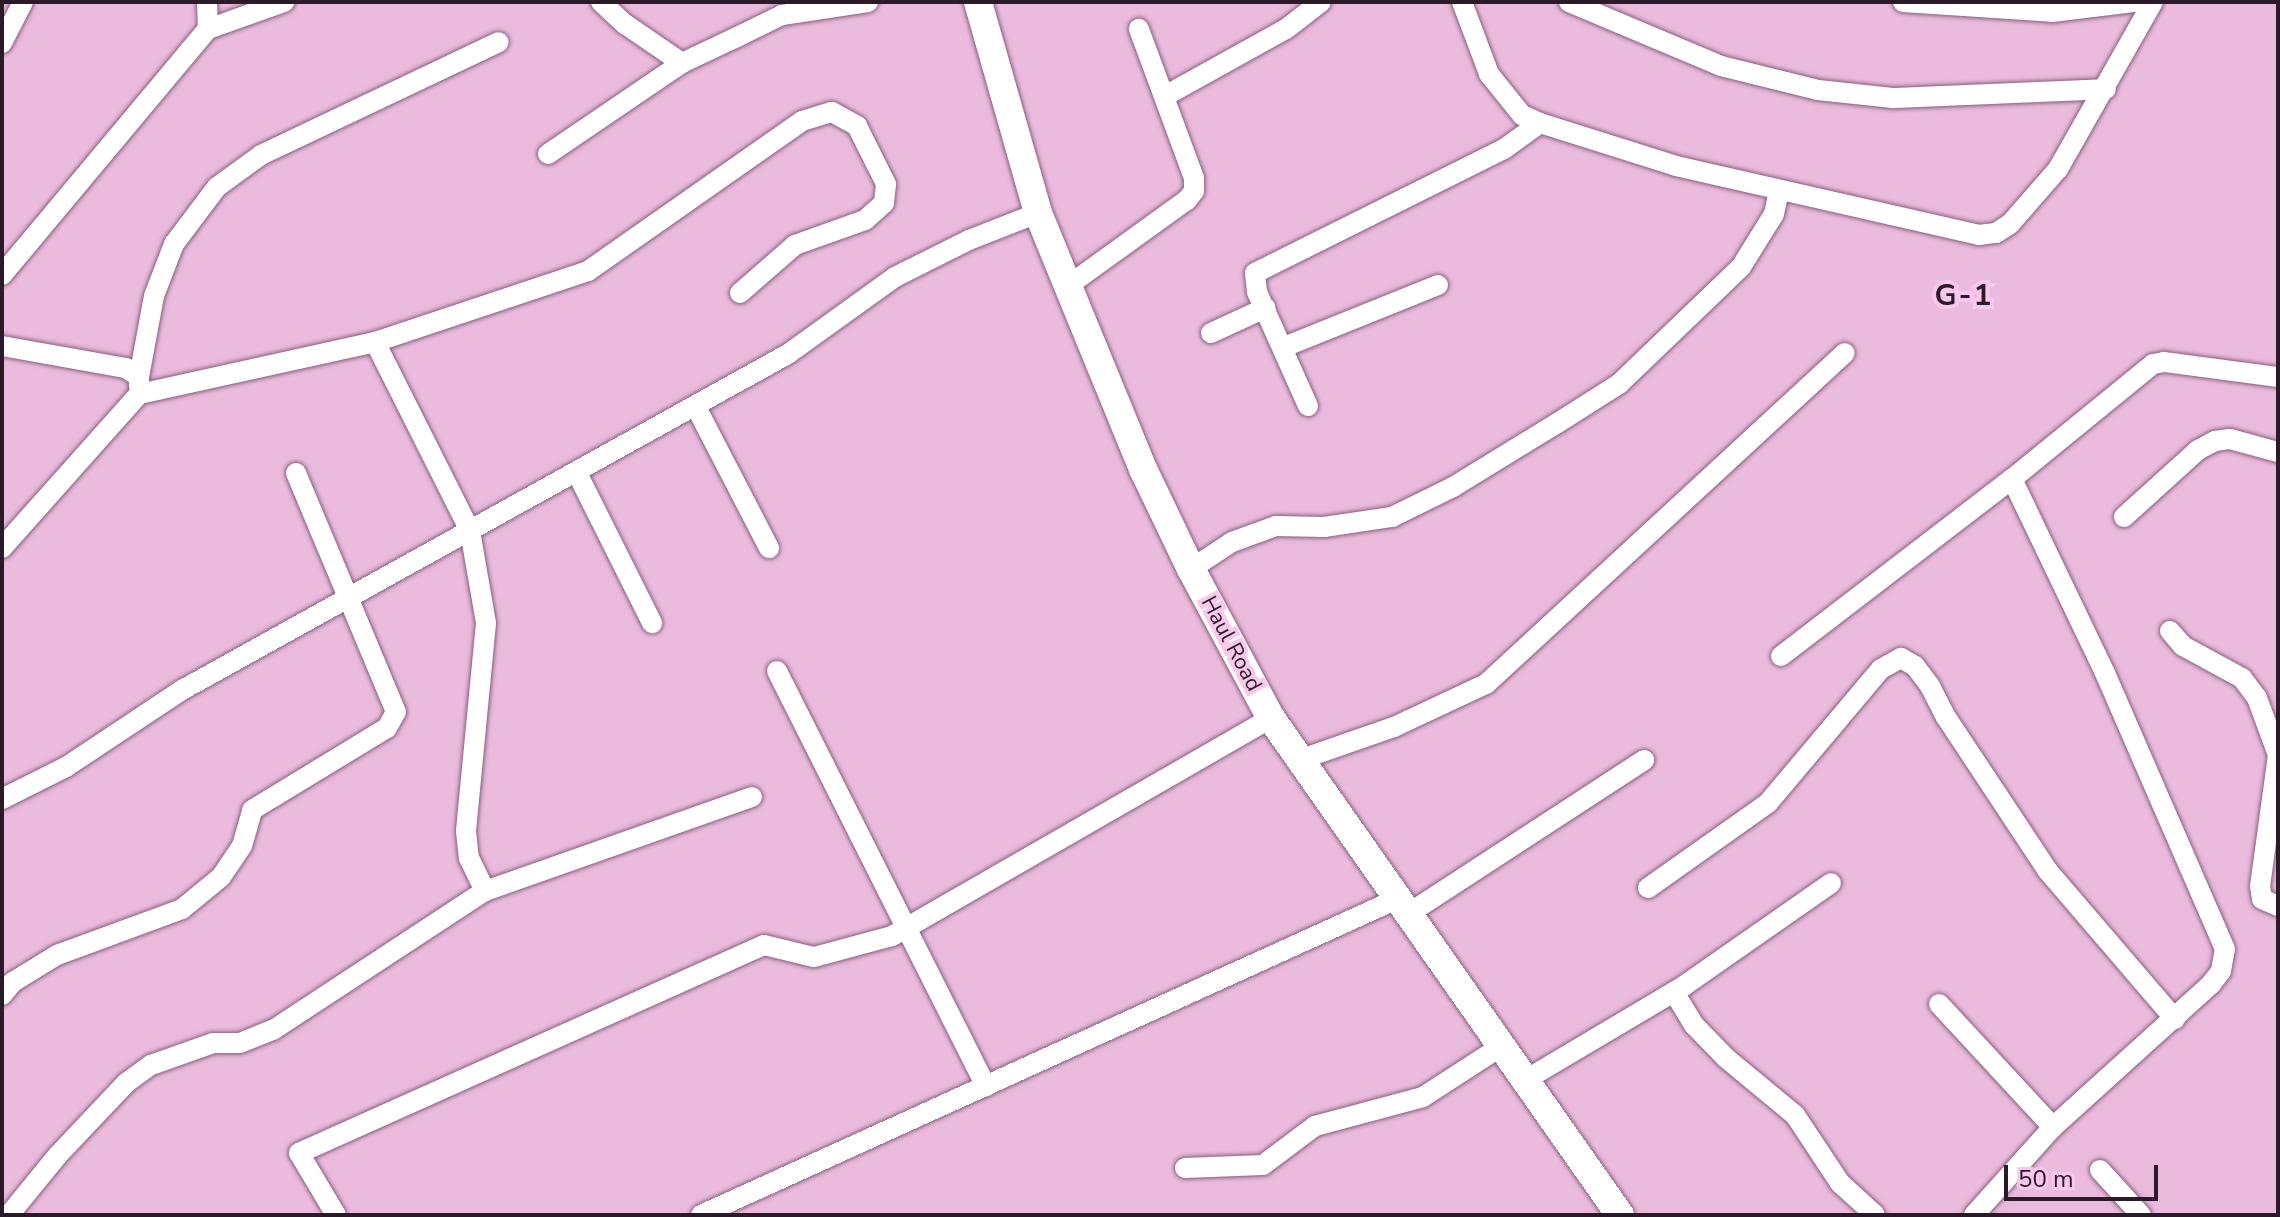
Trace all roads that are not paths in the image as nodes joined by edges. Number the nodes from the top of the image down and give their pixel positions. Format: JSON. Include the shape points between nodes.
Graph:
{"nodes":[{"id":1,"x":23,"y":2,"type":"edge"},
{"id":2,"x":207,"y":2,"type":"edge"},
{"id":3,"x":284,"y":2,"type":"edge"},
{"id":4,"x":601,"y":2,"type":"edge"},
{"id":5,"x":868,"y":2,"type":"edge"},
{"id":6,"x":978,"y":2,"type":"edge"},
{"id":7,"x":1321,"y":2,"type":"edge"},
{"id":8,"x":1462,"y":2,"type":"edge"},
{"id":9,"x":1569,"y":2,"type":"edge"},
{"id":10,"x":1903,"y":2,"type":"edge"},
{"id":11,"x":2135,"y":2,"type":"edge"},
{"id":12,"x":2153,"y":2,"type":"edge"},
{"id":13,"x":208,"y":29,"type":"junction"},
{"id":14,"x":1139,"y":29,"type":"dead end"},
{"id":15,"x":499,"y":42,"type":"dead end"},
{"id":16,"x":2,"y":43,"type":"edge"},
{"id":17,"x":682,"y":63,"type":"junction"},
{"id":18,"x":2106,"y":89,"type":"junction"},
{"id":19,"x":1165,"y":96,"type":"junction"},
{"id":20,"x":1540,"y":123,"type":"junction"},
{"id":21,"x":548,"y":154,"type":"dead end"},
{"id":22,"x":1779,"y":191,"type":"junction"},
{"id":23,"x":1038,"y":213,"type":"junction"},
{"id":24,"x":2,"y":275,"type":"edge"},
{"id":25,"x":1069,"y":285,"type":"junction"},
{"id":26,"x":1438,"y":285,"type":"dead end"},
{"id":27,"x":740,"y":293,"type":"dead end"},
{"id":28,"x":1265,"y":308,"type":"junction"},
{"id":29,"x":1211,"y":333,"type":"dead end"},
{"id":30,"x":375,"y":342,"type":"junction"},
{"id":31,"x":2,"y":346,"type":"edge"},
{"id":32,"x":1284,"y":347,"type":"junction"},
{"id":33,"x":1845,"y":353,"type":"dead end"},
{"id":34,"x":2278,"y":377,"type":"edge"},
{"id":35,"x":139,"y":386,"type":"junction"},
{"id":36,"x":1308,"y":406,"type":"dead end"},
{"id":37,"x":696,"y":407,"type":"junction"},
{"id":38,"x":2278,"y":452,"type":"edge"},
{"id":39,"x":296,"y":473,"type":"dead end"},
{"id":40,"x":577,"y":473,"type":"junction"},
{"id":41,"x":2012,"y":479,"type":"junction"},
{"id":42,"x":2124,"y":517,"type":"dead end"},
{"id":43,"x":470,"y":531,"type":"junction"},
{"id":44,"x":2,"y":548,"type":"edge"},
{"id":45,"x":769,"y":548,"type":"dead end"},
{"id":46,"x":1191,"y":569,"type":"junction"},
{"id":47,"x":347,"y":599,"type":"junction"},
{"id":48,"x":652,"y":623,"type":"dead end"},
{"id":49,"x":2170,"y":631,"type":"dead end"},
{"id":50,"x":1781,"y":656,"type":"dead end"},
{"id":51,"x":777,"y":671,"type":"dead end"},
{"id":52,"x":1271,"y":718,"type":"junction"},
{"id":53,"x":1299,"y":760,"type":"junction"},
{"id":54,"x":1644,"y":760,"type":"dead end"},
{"id":55,"x":752,"y":797,"type":"dead end"},
{"id":56,"x":2,"y":799,"type":"edge"},
{"id":57,"x":1831,"y":883,"type":"dead end"},
{"id":58,"x":1648,"y":888,"type":"dead end"},
{"id":59,"x":485,"y":891,"type":"junction"},
{"id":60,"x":2278,"y":906,"type":"edge"},
{"id":61,"x":1403,"y":907,"type":"junction"},
{"id":62,"x":906,"y":928,"type":"junction"},
{"id":63,"x":1674,"y":992,"type":"junction"},
{"id":64,"x":2,"y":995,"type":"edge"},
{"id":65,"x":1939,"y":1004,"type":"dead end"},
{"id":66,"x":2175,"y":1019,"type":"junction"},
{"id":67,"x":1503,"y":1045,"type":"junction"},
{"id":68,"x":1527,"y":1079,"type":"junction"},
{"id":69,"x":986,"y":1086,"type":"junction"},
{"id":70,"x":2053,"y":1127,"type":"junction"},
{"id":71,"x":1185,"y":1168,"type":"dead end"},
{"id":72,"x":2100,"y":1170,"type":"dead end"},
{"id":73,"x":9,"y":1215,"type":"edge"},
{"id":74,"x":336,"y":1215,"type":"edge"},
{"id":75,"x":701,"y":1215,"type":"edge"},
{"id":76,"x":1620,"y":1215,"type":"edge"},
{"id":77,"x":1875,"y":1215,"type":"edge"},
{"id":78,"x":1974,"y":1215,"type":"edge"},
{"id":79,"x":2141,"y":1215,"type":"edge"}],
"edges":[{"from":1,"to":16,"type":"street"},
{"from":2,"to":13,"type":"street"},
{"from":3,"to":13,"type":"street"},
{"from":4,"to":17,"type":"street"},
{"from":5,"to":17,"type":"street","via":[[782,15]]},
{"from":6,"to":23,"type":"main road","name":"Haul Road"},
{"from":7,"to":19,"type":"street","via":[[1286,29]]},
{"from":8,"to":20,"type":"street","via":[[1489,74],[1522,115]]},
{"from":9,"to":18,"type":"street","via":[[1721,66],[1818,90],[1893,98]]},
{"from":10,"to":11,"type":"street","via":[[2052,12]]},
{"from":12,"to":18,"type":"street"},
{"from":13,"to":24,"type":"street"},
{"from":14,"to":19,"type":"street"},
{"from":15,"to":35,"type":"street","via":[[261,155],[217,187],[174,244],[154,296]]},
{"from":17,"to":21,"type":"street"},
{"from":18,"to":22,"type":"street","via":[[2058,169],[1996,233],[1979,235]]},
{"from":19,"to":25,"type":"street","via":[[1194,191]]},
{"from":20,"to":22,"type":"street","via":[[1676,166]]},
{"from":20,"to":28,"type":"street","via":[[1504,149],[1255,273]]},
{"from":22,"to":46,"type":"street","via":[[1774,214],[1741,267],[1619,384],[1453,487],[1392,517],[1324,527],[1276,526],[1232,542]]},
{"from":23,"to":25,"type":"main road","name":"Haul Road"},
{"from":23,"to":37,"type":"street","via":[[895,277],[788,354]]},
{"from":25,"to":46,"type":"main road","name":"Haul Road","via":[[1144,471]]},
{"from":26,"to":32,"type":"street"},
{"from":27,"to":30,"type":"street","via":[[795,245],[865,220],[884,203],[886,184],[857,126],[832,112],[802,121],[588,271]]},
{"from":28,"to":29,"type":"street"},
{"from":28,"to":32,"type":"street"},
{"from":30,"to":35,"type":"street"},
{"from":30,"to":43,"type":"street"},
{"from":31,"to":35,"type":"street","via":[[126,368]]},
{"from":32,"to":36,"type":"street"},
{"from":33,"to":53,"type":"street","via":[[1486,684],[1394,727]]},
{"from":34,"to":41,"type":"street","via":[[2153,364]]},
{"from":35,"to":44,"type":"street"},
{"from":37,"to":40,"type":"street"},
{"from":37,"to":45,"type":"street"},
{"from":38,"to":42,"type":"street","via":[[2230,439],[2215,441]]},
{"from":39,"to":47,"type":"street"},
{"from":40,"to":43,"type":"street"},
{"from":40,"to":48,"type":"street"},
{"from":41,"to":50,"type":"street"},
{"from":41,"to":66,"type":"street","via":[[2105,673],[2225,949],[2221,971]]},
{"from":43,"to":47,"type":"street"},
{"from":43,"to":59,"type":"street","via":[[486,623],[466,831],[469,858]]},
{"from":46,"to":52,"type":"main road","name":"Haul Road"},
{"from":47,"to":56,"type":"street","via":[[182,690],[66,767]]},
{"from":47,"to":64,"type":"street","via":[[396,712],[387,728],[252,810],[242,846],[221,877],[182,909],[57,955],[13,982]]},
{"from":49,"to":60,"type":"street","via":[[2183,646],[2242,678],[2257,698],[2278,755],[2260,886],[2262,899]]},
{"from":51,"to":62,"type":"street"},
{"from":52,"to":53,"type":"main road","name":"Haul Road"},
{"from":52,"to":62,"type":"street"},
{"from":53,"to":61,"type":"main road","name":"Haul Road"},
{"from":54,"to":61,"type":"street"},
{"from":55,"to":59,"type":"street"},
{"from":57,"to":63,"type":"street"},
{"from":58,"to":66,"type":"street","via":[[1768,803],[1881,669],[1901,658],[1930,686],[2048,871]]},
{"from":59,"to":73,"type":"street","via":[[273,1030],[240,1043],[213,1043],[151,1065],[126,1083]]},
{"from":61,"to":67,"type":"main road","name":"Haul Road"},
{"from":61,"to":69,"type":"street"},
{"from":62,"to":69,"type":"street"},
{"from":62,"to":74,"type":"street","via":[[814,957],[764,945],[299,1153]]},
{"from":63,"to":68,"type":"street"},
{"from":63,"to":77,"type":"street","via":[[1694,1025],[1726,1058],[1795,1115],[1840,1183]]},
{"from":65,"to":70,"type":"street"},
{"from":66,"to":70,"type":"street"},
{"from":67,"to":68,"type":"main road","name":"Haul Road"},
{"from":67,"to":71,"type":"street","via":[[1423,1097],[1315,1126],[1263,1165]]},
{"from":68,"to":76,"type":"main road","name":"Haul Road"},
{"from":69,"to":75,"type":"street"},
{"from":70,"to":78,"type":"street"},
{"from":72,"to":79,"type":"street"}]}
